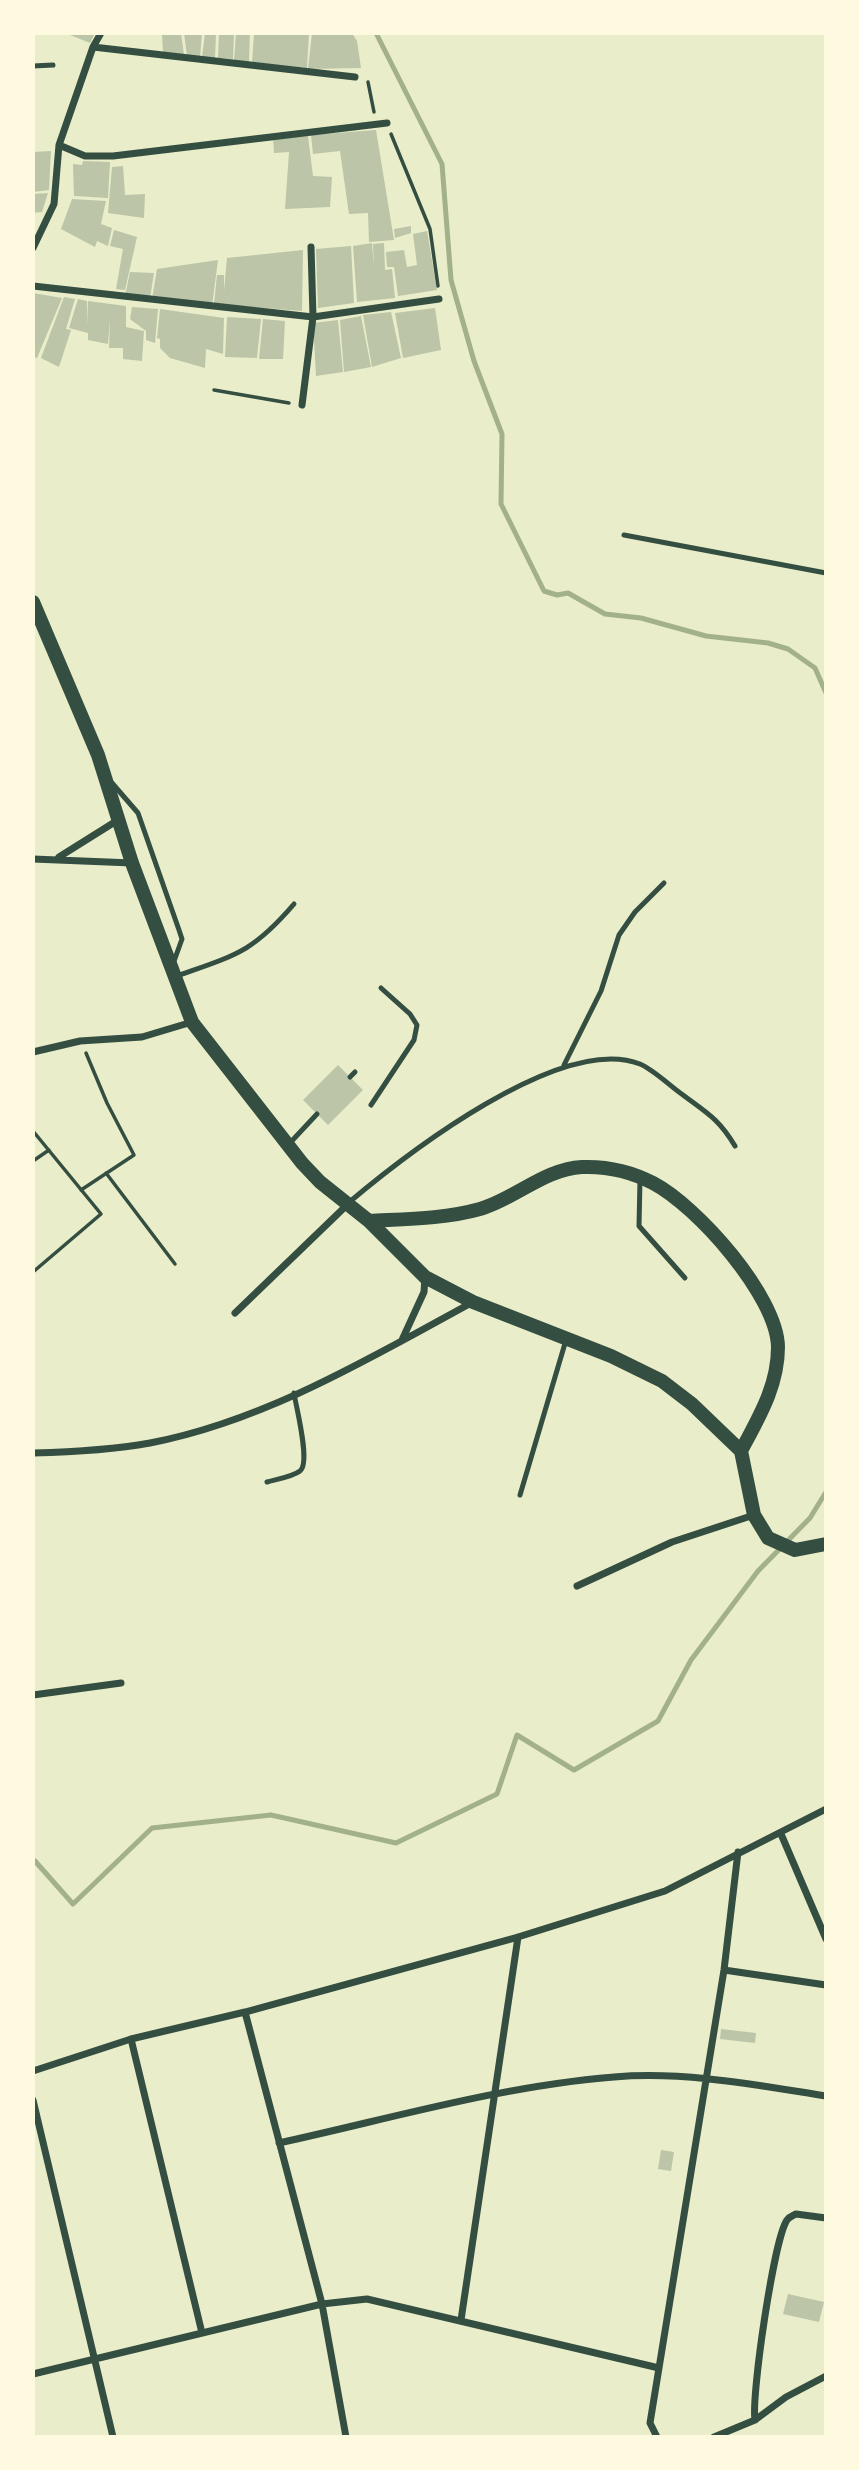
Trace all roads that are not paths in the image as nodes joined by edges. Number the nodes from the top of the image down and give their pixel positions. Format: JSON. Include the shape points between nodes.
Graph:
{"nodes":[{"id":1,"x":101,"y":33,"type":"edge"},
{"id":2,"x":93,"y":47,"type":"junction"},
{"id":3,"x":53,"y":65,"type":"dead end"},
{"id":4,"x":33,"y":66,"type":"edge"},
{"id":5,"x":355,"y":77,"type":"dead end"},
{"id":6,"x":387,"y":123,"type":"road end"},
{"id":7,"x":59,"y":145,"type":"junction"},
{"id":8,"x":311,"y":247,"type":"dead end"},
{"id":9,"x":33,"y":248,"type":"edge"},
{"id":10,"x":33,"y":286,"type":"edge"},
{"id":11,"x":439,"y":299,"type":"road end"},
{"id":12,"x":313,"y":317,"type":"junction"},
{"id":13,"x":302,"y":405,"type":"road end"},
{"id":14,"x":624,"y":535,"type":"dead end"},
{"id":15,"x":826,"y":573,"type":"edge"},
{"id":16,"x":33,"y":602,"type":"edge"},
{"id":17,"x":38,"y":626,"type":"edge"},
{"id":18,"x":105,"y":776,"type":"junction"},
{"id":19,"x":118,"y":820,"type":"junction"},
{"id":20,"x":58,"y":858,"type":"junction"},
{"id":21,"x":33,"y":859,"type":"edge"},
{"id":22,"x":132,"y":863,"type":"junction"},
{"id":23,"x":664,"y":883,"type":"dead end"},
{"id":24,"x":294,"y":905,"type":"dead end"},
{"id":25,"x":175,"y":970,"type":"junction"},
{"id":26,"x":381,"y":988,"type":"dead end"},
{"id":27,"x":192,"y":1022,"type":"junction"},
{"id":28,"x":33,"y":1052,"type":"edge"},
{"id":29,"x":564,"y":1065,"type":"junction"},
{"id":30,"x":355,"y":1072,"type":"dead end"},
{"id":31,"x":350,"y":1077,"type":"dead end"},
{"id":32,"x":371,"y":1105,"type":"dead end"},
{"id":33,"x":317,"y":1114,"type":"dead end"},
{"id":34,"x":288,"y":1145,"type":"junction"},
{"id":35,"x":735,"y":1146,"type":"dead end"},
{"id":36,"x":634,"y":1175,"type":"junction"},
{"id":37,"x":346,"y":1205,"type":"junction"},
{"id":38,"x":369,"y":1222,"type":"junction"},
{"id":39,"x":425,"y":1277,"type":"junction"},
{"id":40,"x":685,"y":1278,"type":"dead end"},
{"id":41,"x":473,"y":1302,"type":"junction"},
{"id":42,"x":235,"y":1313,"type":"dead end"},
{"id":43,"x":566,"y":1339,"type":"junction"},
{"id":44,"x":402,"y":1340,"type":"junction"},
{"id":45,"x":294,"y":1393,"type":"junction"},
{"id":46,"x":741,"y":1451,"type":"junction"},
{"id":47,"x":33,"y":1453,"type":"edge"},
{"id":48,"x":267,"y":1482,"type":"dead end"},
{"id":49,"x":520,"y":1494,"type":"dead end"},
{"id":50,"x":754,"y":1514,"type":"junction"},
{"id":51,"x":826,"y":1544,"type":"edge"},
{"id":52,"x":577,"y":1586,"type":"dead end"},
{"id":53,"x":121,"y":1683,"type":"dead end"},
{"id":54,"x":33,"y":1695,"type":"edge"},
{"id":55,"x":826,"y":1809,"type":"edge"},
{"id":56,"x":782,"y":1834,"type":"junction"},
{"id":57,"x":738,"y":1852,"type":"junction"},
{"id":58,"x":826,"y":1909,"type":"edge"},
{"id":59,"x":815,"y":1912,"type":"junction"},
{"id":60,"x":518,"y":1937,"type":"junction"},
{"id":61,"x":826,"y":1940,"type":"edge"},
{"id":62,"x":724,"y":1970,"type":"junction"},
{"id":63,"x":826,"y":1985,"type":"edge"},
{"id":64,"x":245,"y":2012,"type":"junction"},
{"id":65,"x":131,"y":2039,"type":"junction"},
{"id":66,"x":33,"y":2071,"type":"edge"},
{"id":67,"x":704,"y":2078,"type":"junction"},
{"id":68,"x":826,"y":2095,"type":"edge"},
{"id":69,"x":494,"y":2096,"type":"junction"},
{"id":70,"x":33,"y":2100,"type":"edge"},
{"id":71,"x":279,"y":2143,"type":"junction"},
{"id":72,"x":826,"y":2218,"type":"edge"},
{"id":73,"x":322,"y":2304,"type":"junction"},
{"id":74,"x":461,"y":2320,"type":"junction"},
{"id":75,"x":202,"y":2333,"type":"junction"},
{"id":76,"x":94,"y":2359,"type":"junction"},
{"id":77,"x":659,"y":2368,"type":"junction"},
{"id":78,"x":33,"y":2374,"type":"edge"},
{"id":79,"x":826,"y":2376,"type":"edge"},
{"id":80,"x":755,"y":2420,"type":"junction"},
{"id":81,"x":113,"y":2437,"type":"edge"},
{"id":82,"x":346,"y":2437,"type":"edge"},
{"id":83,"x":657,"y":2437,"type":"edge"},
{"id":84,"x":714,"y":2437,"type":"edge"}],
"edges":[{"from":1,"to":2,"type":"street"},
{"from":2,"to":5,"type":"street"},
{"from":2,"to":7,"type":"street"},
{"from":3,"to":4,"type":"lane"},
{"from":6,"to":7,"type":"street","via":[[113,156],[85,156]]},
{"from":7,"to":9,"type":"street","via":[[54,204]]},
{"from":8,"to":12,"type":"street"},
{"from":10,"to":12,"type":"street"},
{"from":11,"to":12,"type":"street"},
{"from":12,"to":13,"type":"street"},
{"from":14,"to":15,"type":"lane"},
{"from":16,"to":17,"type":"main road"},
{"from":17,"to":18,"type":"main road"},
{"from":18,"to":19,"type":"main road"},
{"from":18,"to":25,"type":"lane","via":[[138,813],[182,939]]},
{"from":19,"to":20,"type":"street"},
{"from":19,"to":22,"type":"main road"},
{"from":20,"to":21,"type":"street"},
{"from":20,"to":22,"type":"street"},
{"from":22,"to":25,"type":"main road"},
{"from":23,"to":29,"type":"lane","via":[[619,935],[590,1017]]},
{"from":24,"to":25,"type":"lane","via":[[249,949]]},
{"from":25,"to":27,"type":"main road"},
{"from":26,"to":32,"type":"lane","via":[[417,1024],[414,1040]]},
{"from":27,"to":28,"type":"street","via":[[142,1037],[80,1041]]},
{"from":27,"to":34,"type":"main road"},
{"from":29,"to":35,"type":"lane","via":[[612,1060],[640,1064],[721,1122]]},
{"from":29,"to":37,"type":"lane","via":[[487,1102],[387,1170]]},
{"from":30,"to":31,"type":"lane"},
{"from":33,"to":34,"type":"lane"},
{"from":34,"to":37,"type":"main road"},
{"from":36,"to":38,"type":"main road","via":[[606,1167],[579,1167],[553,1173],[479,1209]]},
{"from":36,"to":40,"type":"lane","via":[[639,1226]]},
{"from":36,"to":46,"type":"main road","via":[[678,1199],[738,1264],[767,1307],[778,1345],[775,1381]]},
{"from":37,"to":38,"type":"main road"},
{"from":37,"to":42,"type":"street"},
{"from":38,"to":39,"type":"main road"},
{"from":39,"to":41,"type":"main road"},
{"from":39,"to":44,"type":"street","via":[[422,1298]]},
{"from":41,"to":43,"type":"main road"},
{"from":41,"to":44,"type":"street"},
{"from":43,"to":46,"type":"main road","via":[[662,1381]]},
{"from":43,"to":49,"type":"lane"},
{"from":44,"to":45,"type":"street"},
{"from":45,"to":47,"type":"street","via":[[196,1432],[152,1443]]},
{"from":45,"to":48,"type":"lane","via":[[304,1466]]},
{"from":46,"to":50,"type":"main road"},
{"from":50,"to":51,"type":"main road","via":[[768,1538],[795,1550]]},
{"from":50,"to":52,"type":"street","via":[[672,1542]]},
{"from":53,"to":54,"type":"street"},
{"from":55,"to":56,"type":"street"},
{"from":56,"to":57,"type":"street"},
{"from":56,"to":59,"type":"street"},
{"from":57,"to":60,"type":"street","via":[[665,1891]]},
{"from":57,"to":62,"type":"street"},
{"from":58,"to":59,"type":"street"},
{"from":59,"to":61,"type":"street"},
{"from":60,"to":64,"type":"street"},
{"from":60,"to":69,"type":"street"},
{"from":62,"to":63,"type":"street"},
{"from":62,"to":67,"type":"street"},
{"from":64,"to":65,"type":"street"},
{"from":64,"to":71,"type":"street"},
{"from":65,"to":66,"type":"street"},
{"from":65,"to":75,"type":"street"},
{"from":67,"to":68,"type":"street"},
{"from":67,"to":69,"type":"street","via":[[613,2077]]},
{"from":67,"to":77,"type":"street"},
{"from":69,"to":71,"type":"street"},
{"from":69,"to":74,"type":"street"},
{"from":70,"to":76,"type":"street"},
{"from":71,"to":73,"type":"street"},
{"from":72,"to":80,"type":"street","via":[[796,2214],[785,2224],[756,2386]]},
{"from":73,"to":74,"type":"street","via":[[367,2299]]},
{"from":73,"to":75,"type":"street"},
{"from":73,"to":82,"type":"street"},
{"from":74,"to":77,"type":"street"},
{"from":75,"to":76,"type":"street"},
{"from":76,"to":78,"type":"street"},
{"from":76,"to":81,"type":"street"},
{"from":77,"to":83,"type":"street","via":[[650,2423]]},
{"from":79,"to":80,"type":"street"},
{"from":80,"to":84,"type":"street"}]}
